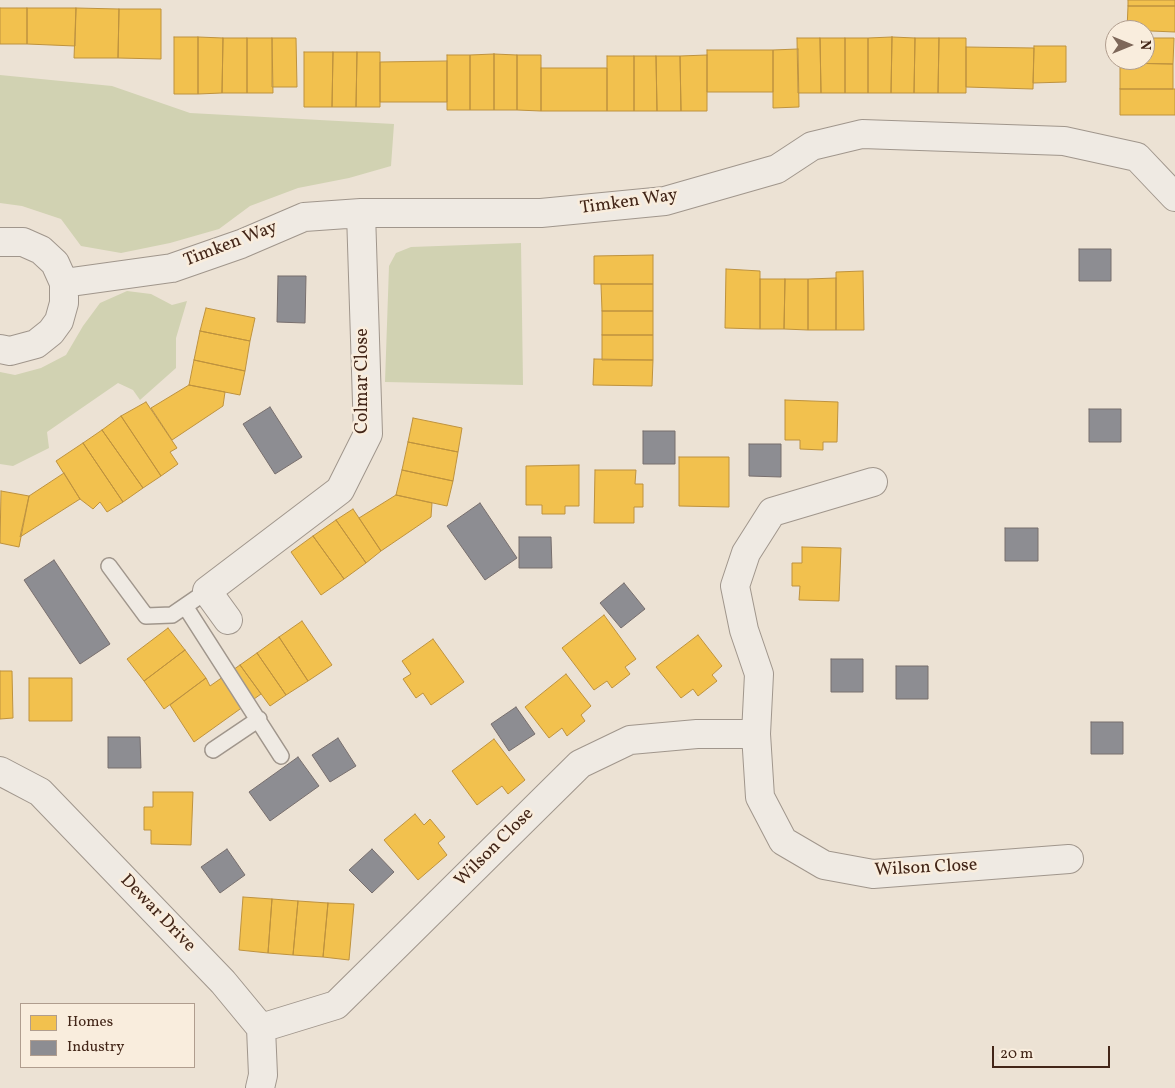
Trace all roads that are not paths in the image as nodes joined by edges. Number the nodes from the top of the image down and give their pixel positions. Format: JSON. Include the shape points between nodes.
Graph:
{"nodes":[{"id":1,"x":1175,"y":196,"type":"edge"},
{"id":2,"x":361,"y":213,"type":"junction"},
{"id":3,"x":0,"y":242,"type":"edge"},
{"id":4,"x":64,"y":283,"type":"junction"},
{"id":5,"x":0,"y":349,"type":"edge"},
{"id":6,"x":873,"y":482,"type":"dead end"},
{"id":7,"x":109,"y":566,"type":"dead end"},
{"id":8,"x":196,"y":599,"type":"junction"},
{"id":9,"x":228,"y":620,"type":"dead end"},
{"id":10,"x":258,"y":720,"type":"junction"},
{"id":11,"x":756,"y":734,"type":"junction"},
{"id":12,"x":213,"y":750,"type":"dead end"},
{"id":13,"x":281,"y":756,"type":"dead end"},
{"id":14,"x":0,"y":771,"type":"edge"},
{"id":15,"x":1069,"y":859,"type":"dead end"},
{"id":16,"x":261,"y":1028,"type":"junction"},
{"id":17,"x":260,"y":1088,"type":"edge"}],
"edges":[{"from":1,"to":2,"type":"street","name":"Timken Way","via":[[1137,158],[1064,141],[862,134],[812,146],[777,169],[665,201],[542,213]]},
{"from":2,"to":4,"type":"street","name":"Timken Way","via":[[304,217],[172,268]]},
{"from":2,"to":8,"type":"street","name":"Colmar Close","via":[[368,434],[340,490]]},
{"from":3,"to":4,"type":"street","via":[[23,242],[41,250],[55,263]]},
{"from":4,"to":5,"type":"street","via":[[64,303],[59,321],[51,332],[36,344],[10,351]]},
{"from":6,"to":11,"type":"street","name":"Wilson Close","via":[[772,512],[746,553],[735,586],[744,630],[759,674]]},
{"from":7,"to":8,"type":"lane","via":[[146,616],[172,615]]},
{"from":8,"to":9,"type":"street"},
{"from":8,"to":10,"type":"lane"},
{"from":10,"to":12,"type":"lane"},
{"from":10,"to":13,"type":"lane"},
{"from":11,"to":15,"type":"street","name":"Wilson Close","via":[[760,797],[783,841],[824,865],[873,874]]},
{"from":11,"to":16,"type":"street","name":"Wilson Close","via":[[697,734],[630,740],[580,764],[336,1005]]},
{"from":14,"to":16,"type":"street","name":"Dewar Drive","via":[[40,792],[223,982]]},
{"from":16,"to":17,"type":"street","via":[[263,1075]]}]}
